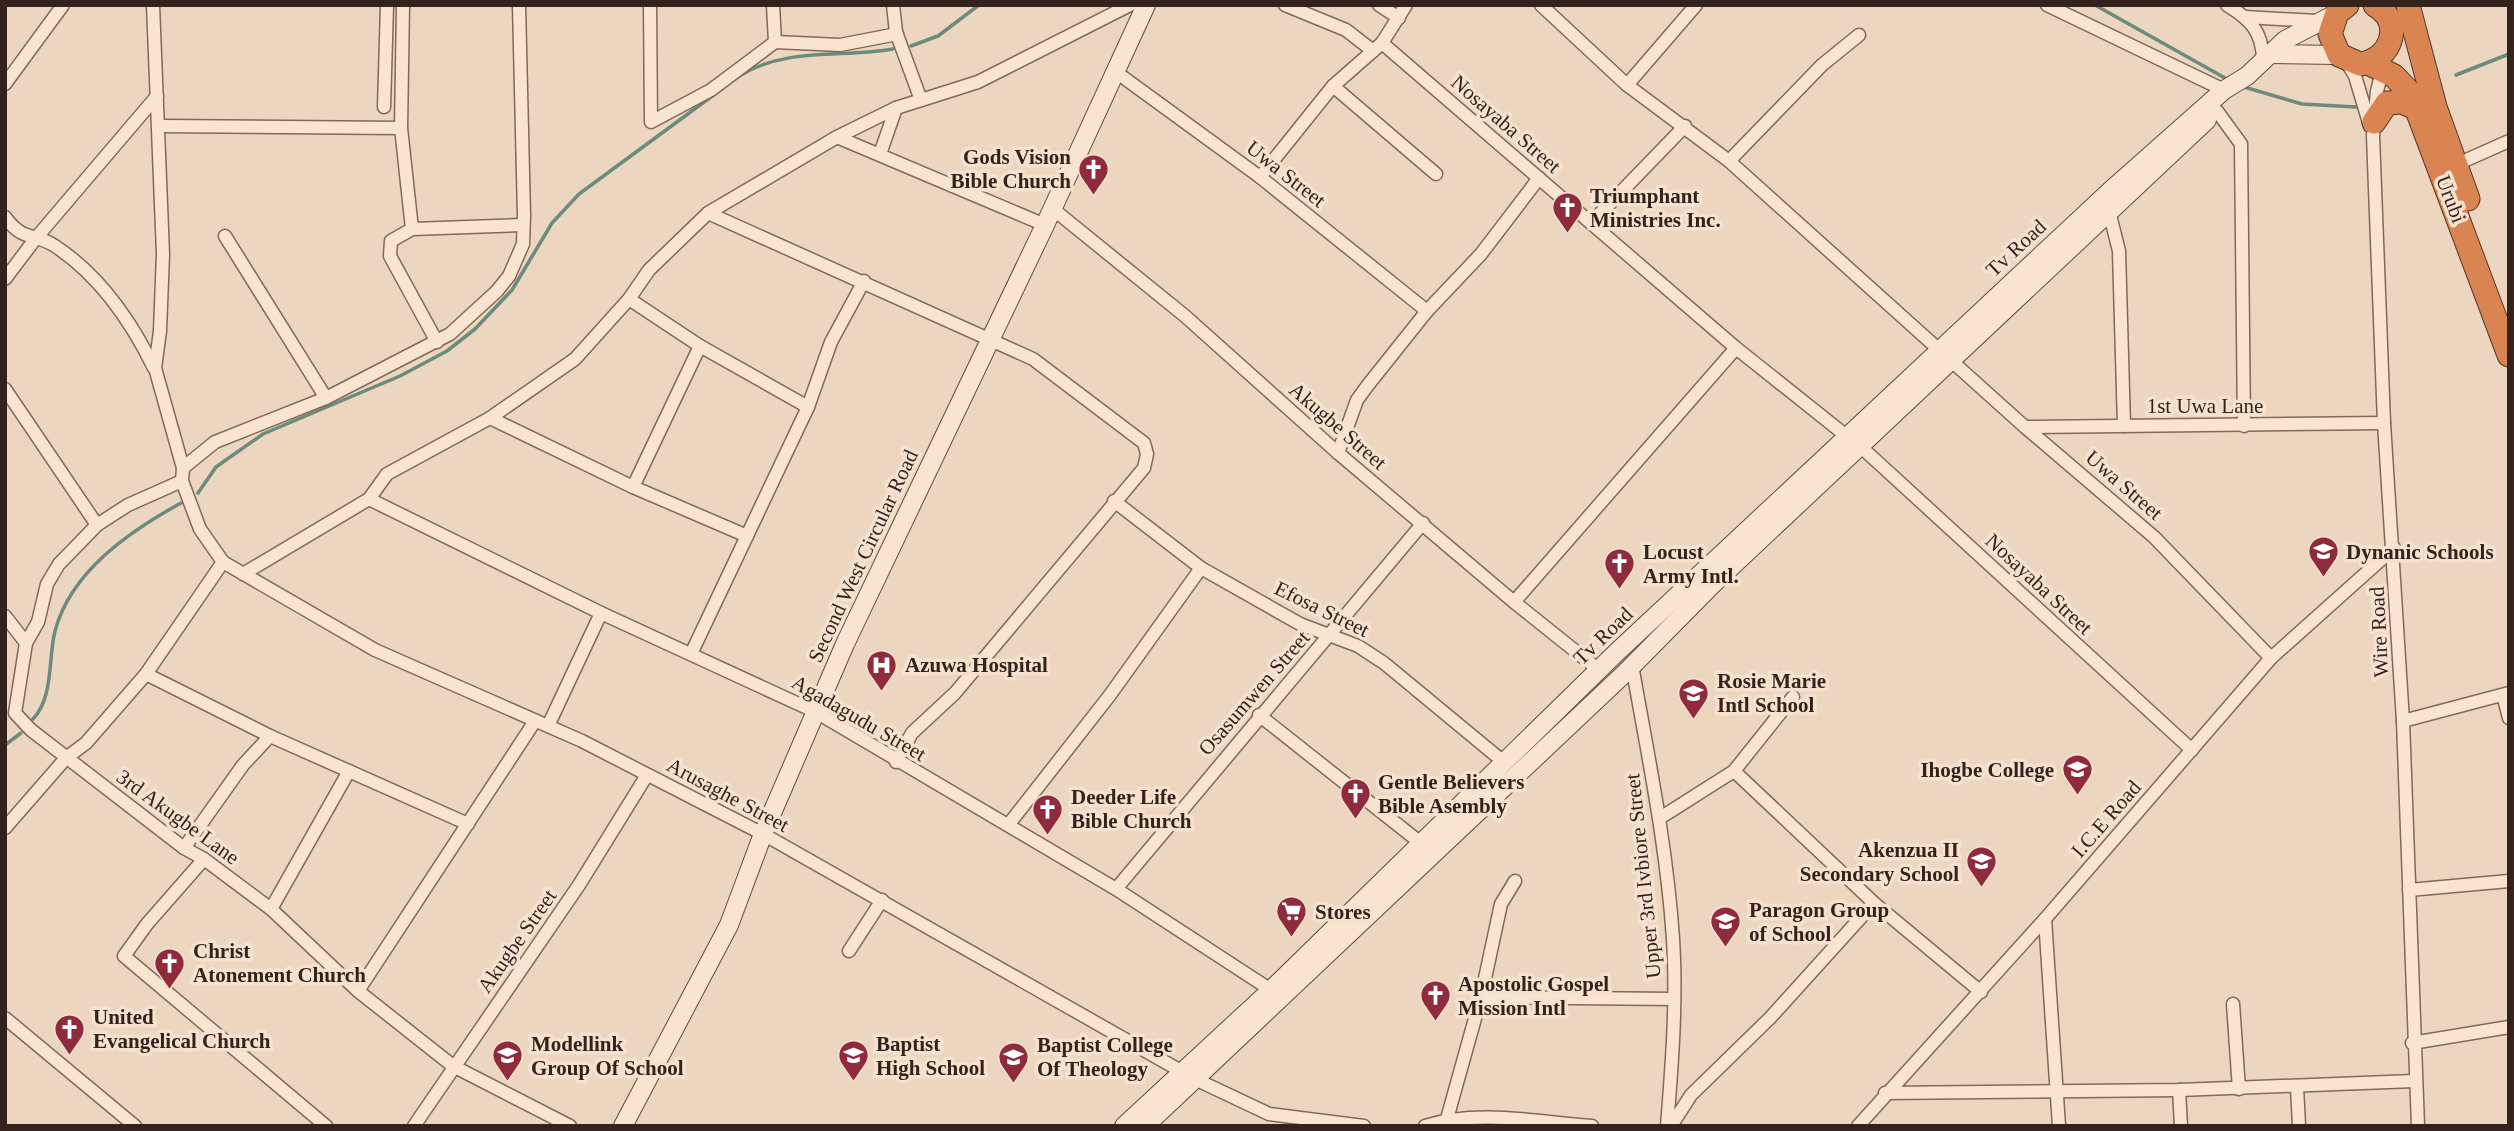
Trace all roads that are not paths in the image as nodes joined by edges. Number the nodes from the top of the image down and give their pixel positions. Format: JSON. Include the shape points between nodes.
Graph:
{"nodes":[{"id":1,"x":64,"y":5,"type":"edge"},
{"id":2,"x":153,"y":5,"type":"edge"},
{"id":3,"x":387,"y":5,"type":"edge"},
{"id":4,"x":403,"y":5,"type":"edge"},
{"id":5,"x":519,"y":5,"type":"edge"},
{"id":6,"x":650,"y":5,"type":"edge"},
{"id":7,"x":774,"y":5,"type":"edge"},
{"id":8,"x":893,"y":5,"type":"edge"},
{"id":9,"x":1130,"y":5,"type":"edge"},
{"id":10,"x":1146,"y":5,"type":"edge"},
{"id":11,"x":1285,"y":5,"type":"edge"},
{"id":12,"x":1379,"y":5,"type":"edge"},
{"id":13,"x":1406,"y":5,"type":"edge"},
{"id":14,"x":1542,"y":5,"type":"edge"},
{"id":15,"x":1696,"y":5,"type":"edge"},
{"id":16,"x":2047,"y":5,"type":"edge"},
{"id":17,"x":2227,"y":5,"type":"edge"},
{"id":18,"x":2408,"y":5,"type":"edge"},
{"id":19,"x":2379,"y":6,"type":"edge"},
{"id":20,"x":2338,"y":10,"type":"edge"},
{"id":21,"x":2245,"y":17,"type":"junction"},
{"id":22,"x":1399,"y":18,"type":"junction"},
{"id":23,"x":2392,"y":32,"type":"junction"},
{"id":24,"x":897,"y":34,"type":"junction"},
{"id":25,"x":1859,"y":35,"type":"dead end"},
{"id":26,"x":775,"y":43,"type":"junction"},
{"id":27,"x":1378,"y":47,"type":"junction"},
{"id":28,"x":2266,"y":57,"type":"junction"},
{"id":29,"x":2364,"y":61,"type":"junction"},
{"id":30,"x":1116,"y":72,"type":"junction"},
{"id":31,"x":2247,"y":76,"type":"junction"},
{"id":32,"x":5,"y":85,"type":"edge"},
{"id":33,"x":1627,"y":85,"type":"junction"},
{"id":34,"x":1333,"y":86,"type":"junction"},
{"id":35,"x":2224,"y":90,"type":"junction"},
{"id":36,"x":157,"y":96,"type":"junction"},
{"id":37,"x":921,"y":100,"type":"junction"},
{"id":38,"x":384,"y":107,"type":"dead end"},
{"id":39,"x":895,"y":108,"type":"junction"},
{"id":40,"x":2426,"y":108,"type":"junction"},
{"id":41,"x":2217,"y":111,"type":"junction"},
{"id":42,"x":160,"y":126,"type":"junction"},
{"id":43,"x":1685,"y":126,"type":"junction"},
{"id":44,"x":401,"y":128,"type":"junction"},
{"id":45,"x":2373,"y":129,"type":"junction"},
{"id":46,"x":837,"y":137,"type":"junction"},
{"id":47,"x":2509,"y":141,"type":"edge"},
{"id":48,"x":880,"y":154,"type":"junction"},
{"id":49,"x":1729,"y":161,"type":"junction"},
{"id":50,"x":2455,"y":165,"type":"junction"},
{"id":51,"x":1436,"y":174,"type":"dead end"},
{"id":52,"x":1261,"y":177,"type":"junction"},
{"id":53,"x":1539,"y":178,"type":"junction"},
{"id":54,"x":2109,"y":211,"type":"junction"},
{"id":55,"x":708,"y":213,"type":"junction"},
{"id":56,"x":5,"y":217,"type":"edge"},
{"id":57,"x":1049,"y":217,"type":"junction"},
{"id":58,"x":1591,"y":223,"type":"junction"},
{"id":59,"x":522,"y":225,"type":"junction"},
{"id":60,"x":412,"y":229,"type":"junction"},
{"id":61,"x":225,"y":236,"type":"dead end"},
{"id":62,"x":36,"y":238,"type":"junction"},
{"id":63,"x":5,"y":279,"type":"edge"},
{"id":64,"x":864,"y":281,"type":"junction"},
{"id":65,"x":629,"y":299,"type":"junction"},
{"id":66,"x":1427,"y":311,"type":"junction"},
{"id":67,"x":2509,"y":311,"type":"edge"},
{"id":68,"x":989,"y":338,"type":"junction"},
{"id":69,"x":437,"y":342,"type":"junction"},
{"id":70,"x":699,"y":346,"type":"junction"},
{"id":71,"x":1736,"y":348,"type":"junction"},
{"id":72,"x":1948,"y":355,"type":"junction"},
{"id":73,"x":2509,"y":355,"type":"edge"},
{"id":74,"x":155,"y":368,"type":"junction"},
{"id":75,"x":5,"y":389,"type":"edge"},
{"id":76,"x":326,"y":398,"type":"junction"},
{"id":77,"x":808,"y":407,"type":"junction"},
{"id":78,"x":490,"y":418,"type":"junction"},
{"id":79,"x":2384,"y":423,"type":"junction"},
{"id":80,"x":2123,"y":426,"type":"junction"},
{"id":81,"x":2244,"y":426,"type":"junction"},
{"id":82,"x":2025,"y":427,"type":"junction"},
{"id":83,"x":1854,"y":442,"type":"junction"},
{"id":84,"x":1338,"y":453,"type":"junction"},
{"id":85,"x":182,"y":475,"type":"junction"},
{"id":86,"x":633,"y":487,"type":"junction"},
{"id":87,"x":369,"y":499,"type":"junction"},
{"id":88,"x":1114,"y":501,"type":"junction"},
{"id":89,"x":1423,"y":523,"type":"junction"},
{"id":90,"x":97,"y":525,"type":"junction"},
{"id":91,"x":747,"y":536,"type":"junction"},
{"id":92,"x":2394,"y":548,"type":"junction"},
{"id":93,"x":223,"y":562,"type":"junction"},
{"id":94,"x":1201,"y":568,"type":"junction"},
{"id":95,"x":243,"y":574,"type":"junction"},
{"id":96,"x":1514,"y":603,"type":"junction"},
{"id":97,"x":1665,"y":608,"type":"junction"},
{"id":98,"x":601,"y":613,"type":"junction"},
{"id":99,"x":5,"y":616,"type":"edge"},
{"id":100,"x":1680,"y":619,"type":"junction"},
{"id":101,"x":1329,"y":636,"type":"junction"},
{"id":102,"x":26,"y":643,"type":"junction"},
{"id":103,"x":691,"y":654,"type":"junction"},
{"id":104,"x":2272,"y":658,"type":"junction"},
{"id":105,"x":1632,"y":665,"type":"junction"},
{"id":106,"x":1599,"y":670,"type":"junction"},
{"id":107,"x":146,"y":674,"type":"junction"},
{"id":108,"x":2506,"y":694,"type":"edge"},
{"id":109,"x":1793,"y":697,"type":"dead end"},
{"id":110,"x":816,"y":712,"type":"junction"},
{"id":111,"x":1259,"y":715,"type":"junction"},
{"id":112,"x":10,"y":716,"type":"edge"},
{"id":113,"x":2509,"y":718,"type":"edge"},
{"id":114,"x":2403,"y":721,"type":"junction"},
{"id":115,"x":542,"y":724,"type":"junction"},
{"id":116,"x":270,"y":736,"type":"junction"},
{"id":117,"x":2192,"y":750,"type":"junction"},
{"id":118,"x":66,"y":758,"type":"junction"},
{"id":119,"x":895,"y":762,"type":"junction"},
{"id":120,"x":1505,"y":764,"type":"junction"},
{"id":121,"x":349,"y":771,"type":"junction"},
{"id":122,"x":1734,"y":771,"type":"junction"},
{"id":123,"x":648,"y":775,"type":"junction"},
{"id":124,"x":1660,"y":817,"type":"junction"},
{"id":125,"x":468,"y":824,"type":"junction"},
{"id":126,"x":1009,"y":824,"type":"junction"},
{"id":127,"x":5,"y":828,"type":"edge"},
{"id":128,"x":763,"y":834,"type":"junction"},
{"id":129,"x":1422,"y":844,"type":"junction"},
{"id":130,"x":184,"y":848,"type":"junction"},
{"id":131,"x":204,"y":859,"type":"junction"},
{"id":132,"x":1515,"y":881,"type":"dead end"},
{"id":133,"x":2509,"y":881,"type":"edge"},
{"id":134,"x":1116,"y":889,"type":"junction"},
{"id":135,"x":2409,"y":890,"type":"junction"},
{"id":136,"x":882,"y":900,"type":"junction"},
{"id":137,"x":1874,"y":903,"type":"junction"},
{"id":138,"x":271,"y":909,"type":"junction"},
{"id":139,"x":2045,"y":919,"type":"junction"},
{"id":140,"x":849,"y":951,"type":"dead end"},
{"id":141,"x":1271,"y":990,"type":"junction"},
{"id":142,"x":358,"y":991,"type":"junction"},
{"id":143,"x":1980,"y":992,"type":"junction"},
{"id":144,"x":1481,"y":997,"type":"junction"},
{"id":145,"x":1674,"y":999,"type":"junction"},
{"id":146,"x":2233,"y":1004,"type":"dead end"},
{"id":147,"x":5,"y":1018,"type":"edge"},
{"id":148,"x":2509,"y":1027,"type":"edge"},
{"id":149,"x":2413,"y":1043,"type":"junction"},
{"id":150,"x":453,"y":1066,"type":"junction"},
{"id":151,"x":1189,"y":1076,"type":"junction"},
{"id":152,"x":2414,"y":1081,"type":"junction"},
{"id":153,"x":2297,"y":1087,"type":"junction"},
{"id":154,"x":2239,"y":1089,"type":"junction"},
{"id":155,"x":2056,"y":1090,"type":"junction"},
{"id":156,"x":2179,"y":1090,"type":"junction"},
{"id":157,"x":1885,"y":1093,"type":"junction"},
{"id":158,"x":1447,"y":1122,"type":"edge"},
{"id":159,"x":135,"y":1126,"type":"edge"},
{"id":160,"x":326,"y":1126,"type":"edge"},
{"id":161,"x":414,"y":1126,"type":"edge"},
{"id":162,"x":570,"y":1126,"type":"edge"},
{"id":163,"x":623,"y":1126,"type":"edge"},
{"id":164,"x":1124,"y":1126,"type":"edge"},
{"id":165,"x":1145,"y":1126,"type":"edge"},
{"id":166,"x":1364,"y":1126,"type":"edge"},
{"id":167,"x":1425,"y":1126,"type":"edge"},
{"id":168,"x":1592,"y":1126,"type":"edge"},
{"id":169,"x":1669,"y":1126,"type":"edge"},
{"id":170,"x":1858,"y":1126,"type":"edge"},
{"id":171,"x":2059,"y":1126,"type":"edge"},
{"id":172,"x":2180,"y":1126,"type":"edge"},
{"id":173,"x":2299,"y":1126,"type":"edge"},
{"id":174,"x":2418,"y":1126,"type":"edge"}],
"edges":[{"from":1,"to":32,"type":"street"},
{"from":2,"to":36,"type":"street"},
{"from":3,"to":38,"type":"street"},
{"from":4,"to":44,"type":"street"},
{"from":5,"to":59,"type":"street","name":"3rd Akugbe Lane"},
{"from":6,"to":26,"type":"street","via":[[651,122],[702,96]]},
{"from":7,"to":26,"type":"street"},
{"from":8,"to":24,"type":"street"},
{"from":9,"to":37,"type":"street","via":[[978,82]]},
{"from":10,"to":30,"type":"street","name":"Second West Circular Road"},
{"from":11,"to":27,"type":"street","name":"Nosayaba Street"},
{"from":12,"to":22,"type":"street"},
{"from":13,"to":22,"type":"street"},
{"from":14,"to":33,"type":"street","name":"Uwa Street"},
{"from":15,"to":33,"type":"street"},
{"from":16,"to":35,"type":"street"},
{"from":17,"to":21,"type":"street"},
{"from":18,"to":40,"type":"highway"},
{"from":19,"to":23,"type":"highway"},
{"from":20,"to":21,"type":"street"},
{"from":20,"to":28,"type":"street","name":"Tv Road","via":[[2296,32]]},
{"from":20,"to":29,"type":"highway","via":[[2330,34]]},
{"from":21,"to":28,"type":"street","via":[[2260,36]]},
{"from":22,"to":27,"type":"street"},
{"from":23,"to":29,"type":"highway","via":[[2388,48]]},
{"from":23,"to":40,"type":"highway"},
{"from":24,"to":26,"type":"street","via":[[840,45]]},
{"from":24,"to":37,"type":"street"},
{"from":25,"to":49,"type":"street","via":[[1822,65]]},
{"from":27,"to":34,"type":"street"},
{"from":27,"to":53,"type":"street","name":"Nosayaba Street"},
{"from":28,"to":29,"type":"street"},
{"from":28,"to":31,"type":"street","name":"Tv Road"},
{"from":29,"to":40,"type":"highway","name":"Urubi","via":[[2408,88]]},
{"from":29,"to":45,"type":"street","name":"Wire Road","via":[[2377,91]]},
{"from":29,"to":45,"type":"street","name":"Wire Road","via":[[2355,76]]},
{"from":30,"to":52,"type":"street","name":"Uwa Street"},
{"from":30,"to":57,"type":"street","name":"Second West Circular Road"},
{"from":31,"to":35,"type":"street","name":"Tv Road"},
{"from":31,"to":41,"type":"street","name":"Tv Road"},
{"from":33,"to":43,"type":"street","name":"Uwa Street"},
{"from":34,"to":51,"type":"street"},
{"from":34,"to":52,"type":"street"},
{"from":35,"to":72,"type":"street","name":"Tv Road","via":[[2091,208]]},
{"from":36,"to":42,"type":"street"},
{"from":36,"to":62,"type":"street"},
{"from":37,"to":39,"type":"street"},
{"from":39,"to":46,"type":"street"},
{"from":39,"to":48,"type":"street"},
{"from":40,"to":45,"type":"highway","via":[[2387,103]]},
{"from":40,"to":50,"type":"highway","name":"Urubi","via":[[2446,139]]},
{"from":40,"to":73,"type":"highway","name":"Urubi"},
{"from":41,"to":54,"type":"street","name":"Tv Road"},
{"from":41,"to":81,"type":"street","via":[[2241,144]]},
{"from":42,"to":44,"type":"street"},
{"from":42,"to":74,"type":"street","via":[[163,254]]},
{"from":43,"to":49,"type":"street","name":"Uwa Street"},
{"from":43,"to":58,"type":"street"},
{"from":44,"to":60,"type":"street"},
{"from":45,"to":79,"type":"street","name":"Wire Road"},
{"from":46,"to":48,"type":"street","name":"Akugbe Street"},
{"from":46,"to":55,"type":"street"},
{"from":47,"to":50,"type":"street"},
{"from":48,"to":57,"type":"street","name":"Akugbe Street"},
{"from":49,"to":72,"type":"street","name":"Uwa Street"},
{"from":50,"to":67,"type":"highway","name":"Urubi"},
{"from":52,"to":66,"type":"street","name":"Uwa Street"},
{"from":53,"to":58,"type":"street","name":"Nosayaba Street"},
{"from":53,"to":66,"type":"street","via":[[1481,254]]},
{"from":54,"to":72,"type":"street","name":"Tv Road"},
{"from":54,"to":80,"type":"street","via":[[2119,251]]},
{"from":55,"to":64,"type":"street"},
{"from":55,"to":65,"type":"street","via":[[649,270]]},
{"from":56,"to":62,"type":"street","via":[[17,233]]},
{"from":57,"to":68,"type":"street","name":"Second West Circular Road"},
{"from":57,"to":84,"type":"street","name":"Akugbe Street","via":[[1185,316]]},
{"from":58,"to":71,"type":"street","name":"Nosayaba Street"},
{"from":59,"to":60,"type":"street"},
{"from":59,"to":69,"type":"street","name":"3rd Akugbe Lane","via":[[523,244],[509,276]]},
{"from":60,"to":69,"type":"street","via":[[391,241],[390,256]]},
{"from":61,"to":76,"type":"street"},
{"from":62,"to":63,"type":"street"},
{"from":62,"to":74,"type":"street","via":[[52,244],[97,281],[139,337]]},
{"from":64,"to":68,"type":"street"},
{"from":64,"to":77,"type":"street","via":[[831,342]]},
{"from":65,"to":70,"type":"street"},
{"from":65,"to":78,"type":"street","via":[[575,359]]},
{"from":66,"to":84,"type":"street","via":[[1357,400]]},
{"from":68,"to":88,"type":"street","via":[[1033,359],[1144,443],[1144,468]]},
{"from":68,"to":110,"type":"street","name":"Second West Circular Road"},
{"from":69,"to":76,"type":"street","name":"3rd Akugbe Lane"},
{"from":70,"to":77,"type":"street"},
{"from":70,"to":86,"type":"street"},
{"from":71,"to":83,"type":"street","name":"Nosayaba Street"},
{"from":71,"to":96,"type":"street"},
{"from":72,"to":82,"type":"street","name":"Uwa Street"},
{"from":72,"to":83,"type":"street","name":"Tv Road"},
{"from":74,"to":85,"type":"street"},
{"from":75,"to":90,"type":"street"},
{"from":76,"to":85,"type":"street","name":"3rd Akugbe Lane","via":[[215,442]]},
{"from":77,"to":91,"type":"street"},
{"from":78,"to":86,"type":"street"},
{"from":78,"to":87,"type":"street","via":[[387,474]]},
{"from":79,"to":81,"type":"street","name":"1st Uwa Lane"},
{"from":79,"to":92,"type":"street","name":"Wire Road"},
{"from":80,"to":81,"type":"street","name":"1st Uwa Lane"},
{"from":80,"to":82,"type":"street","name":"1st Uwa Lane"},
{"from":82,"to":104,"type":"street","name":"Uwa Street","via":[[2154,537]]},
{"from":83,"to":97,"type":"street","name":"Tv Road"},
{"from":83,"to":100,"type":"street","name":"Tv Road"},
{"from":83,"to":117,"type":"street","name":"Nosayaba Street"},
{"from":84,"to":89,"type":"street","name":"Akugbe Street"},
{"from":85,"to":90,"type":"street","name":"3rd Akugbe Lane"},
{"from":85,"to":93,"type":"street","via":[[200,529]]},
{"from":86,"to":91,"type":"street"},
{"from":87,"to":95,"type":"street"},
{"from":87,"to":98,"type":"street","name":"Agadagudu Street"},
{"from":88,"to":94,"type":"street","name":"Efosa Street"},
{"from":88,"to":119,"type":"street","via":[[954,693],[912,733]]},
{"from":89,"to":96,"type":"street","name":"Akugbe Street"},
{"from":89,"to":101,"type":"street","name":"Osasumwen Street"},
{"from":90,"to":102,"type":"street","name":"3rd Akugbe Lane","via":[[53,574],[38,622]]},
{"from":91,"to":103,"type":"street"},
{"from":92,"to":104,"type":"street","name":"I.C.E Road"},
{"from":92,"to":114,"type":"street","name":"Wire Road"},
{"from":93,"to":95,"type":"street","name":"Arusaghe Street"},
{"from":93,"to":107,"type":"street"},
{"from":94,"to":101,"type":"street","name":"Efosa Street"},
{"from":94,"to":126,"type":"street"},
{"from":95,"to":115,"type":"street","name":"Arusaghe Street","via":[[374,650]]},
{"from":96,"to":106,"type":"street","name":"Akugbe Street"},
{"from":97,"to":100,"type":"street"},
{"from":97,"to":106,"type":"street","name":"Tv Road"},
{"from":98,"to":103,"type":"street","name":"Agadagudu Street"},
{"from":98,"to":115,"type":"street"},
{"from":99,"to":102,"type":"street"},
{"from":100,"to":105,"type":"street","name":"Tv Road"},
{"from":101,"to":111,"type":"street","name":"Osasumwen Street"},
{"from":101,"to":120,"type":"street","name":"Efosa Street","via":[[1358,646],[1384,663]]},
{"from":102,"to":112,"type":"street","name":"3rd Akugbe Lane"},
{"from":103,"to":110,"type":"street","name":"Agadagudu Street"},
{"from":104,"to":117,"type":"street","name":"I.C.E Road"},
{"from":105,"to":124,"type":"street","name":"Upper 3rd Ivbiore Street"},
{"from":105,"to":151,"type":"street","name":"Tv Road","via":[[1275,1006]]},
{"from":106,"to":120,"type":"street","name":"Tv Road"},
{"from":107,"to":116,"type":"street"},
{"from":107,"to":118,"type":"street","via":[[86,743]]},
{"from":108,"to":113,"type":"street"},
{"from":108,"to":114,"type":"street"},
{"from":109,"to":122,"type":"street"},
{"from":110,"to":119,"type":"street","name":"Agadagudu Street"},
{"from":110,"to":128,"type":"street","name":"Second West Circular Road"},
{"from":111,"to":129,"type":"street"},
{"from":111,"to":134,"type":"street","name":"Osasumwen Street"},
{"from":112,"to":118,"type":"street","name":"3rd Akugbe Lane"},
{"from":114,"to":135,"type":"street","name":"Wire Road"},
{"from":115,"to":123,"type":"street","name":"Arusaghe Street"},
{"from":115,"to":125,"type":"street"},
{"from":116,"to":121,"type":"street"},
{"from":116,"to":130,"type":"street","via":[[243,765]]},
{"from":117,"to":139,"type":"street","name":"I.C.E Road"},
{"from":118,"to":127,"type":"street"},
{"from":118,"to":130,"type":"street","name":"3rd Akugbe Lane"},
{"from":119,"to":126,"type":"street","name":"Agadagudu Street"},
{"from":120,"to":129,"type":"street","name":"Tv Road"},
{"from":121,"to":125,"type":"street"},
{"from":121,"to":138,"type":"street"},
{"from":122,"to":124,"type":"street"},
{"from":122,"to":137,"type":"street"},
{"from":123,"to":128,"type":"street","name":"Arusaghe Street"},
{"from":123,"to":150,"type":"street","name":"Akugbe Street","via":[[579,885]]},
{"from":124,"to":145,"type":"street","name":"Upper 3rd Ivbiore Street","via":[[1673,939]]},
{"from":125,"to":142,"type":"street"},
{"from":126,"to":134,"type":"street","name":"Agadagudu Street"},
{"from":128,"to":136,"type":"street","name":"Arusaghe Street"},
{"from":128,"to":163,"type":"street","name":"Second West Circular Road","via":[[729,925]]},
{"from":129,"to":141,"type":"street","name":"Tv Road"},
{"from":130,"to":131,"type":"street","name":"3rd Akugbe Lane"},
{"from":131,"to":138,"type":"street","name":"3rd Akugbe Lane"},
{"from":131,"to":160,"type":"street","via":[[124,956]]},
{"from":132,"to":144,"type":"street","via":[[1501,904]]},
{"from":133,"to":135,"type":"street"},
{"from":134,"to":141,"type":"street","name":"Agadagudu Street"},
{"from":135,"to":149,"type":"street","name":"Wire Road"},
{"from":136,"to":140,"type":"street"},
{"from":136,"to":151,"type":"street","name":"Arusaghe Street"},
{"from":137,"to":143,"type":"street"},
{"from":137,"to":169,"type":"street","via":[[1770,1018],[1691,1095]]},
{"from":138,"to":142,"type":"street","name":"3rd Akugbe Lane"},
{"from":139,"to":143,"type":"street","name":"I.C.E Road"},
{"from":139,"to":155,"type":"street"},
{"from":141,"to":151,"type":"street","name":"Tv Road"},
{"from":142,"to":150,"type":"street","name":"3rd Akugbe Lane"},
{"from":143,"to":157,"type":"street","name":"I.C.E Road"},
{"from":144,"to":145,"type":"street"},
{"from":144,"to":158,"type":"street"},
{"from":145,"to":169,"type":"street","name":"Upper 3rd Ivbiore Street"},
{"from":146,"to":154,"type":"street"},
{"from":147,"to":159,"type":"street"},
{"from":148,"to":149,"type":"street"},
{"from":149,"to":152,"type":"street","name":"Wire Road"},
{"from":150,"to":161,"type":"street","name":"Akugbe Street"},
{"from":150,"to":162,"type":"street","name":"3rd Akugbe Lane"},
{"from":151,"to":164,"type":"street","name":"Tv Road"},
{"from":151,"to":165,"type":"street","name":"Tv Road"},
{"from":151,"to":166,"type":"street","name":"Arusaghe Street","via":[[1269,1114]]},
{"from":152,"to":153,"type":"street"},
{"from":152,"to":174,"type":"street","name":"Wire Road"},
{"from":153,"to":154,"type":"street"},
{"from":153,"to":173,"type":"street"},
{"from":154,"to":156,"type":"street"},
{"from":155,"to":156,"type":"street"},
{"from":155,"to":157,"type":"street"},
{"from":155,"to":171,"type":"street"},
{"from":156,"to":172,"type":"street"},
{"from":157,"to":170,"type":"street","name":"I.C.E Road"},
{"from":158,"to":167,"type":"street"},
{"from":158,"to":168,"type":"street","via":[[1492,1118]]}]}
